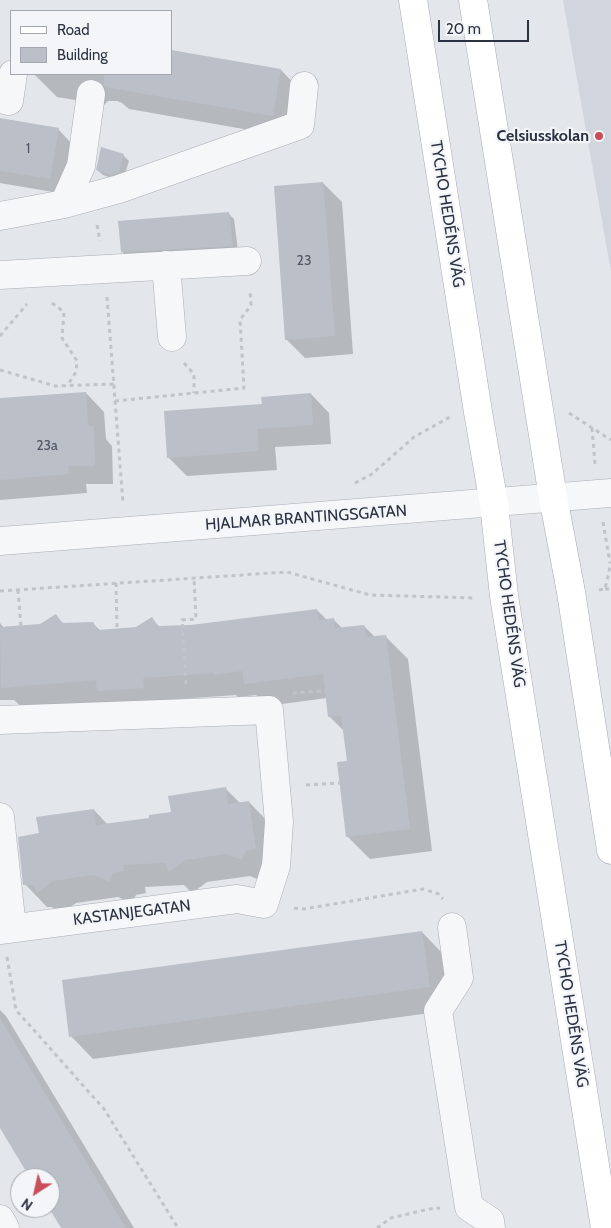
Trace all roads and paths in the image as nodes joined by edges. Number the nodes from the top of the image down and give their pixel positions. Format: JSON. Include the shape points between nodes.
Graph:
{"nodes":[{"id":1,"x":413,"y":0,"type":"edge"},
{"id":2,"x":473,"y":0,"type":"edge"},
{"id":3,"x":13,"y":75,"type":"edge"},
{"id":4,"x":304,"y":86,"type":"dead end"},
{"id":5,"x":91,"y":94,"type":"dead end"},
{"id":6,"x":0,"y":99,"type":"edge"},
{"id":7,"x":75,"y":201,"type":"junction"},
{"id":8,"x":0,"y":216,"type":"edge"},
{"id":9,"x":247,"y":261,"type":"joint"},
{"id":10,"x":166,"y":266,"type":"junction"},
{"id":11,"x":105,"y":269,"type":"junction"},
{"id":12,"x":0,"y":275,"type":"edge"},
{"id":13,"x":28,"y":302,"type":"dead end"},
{"id":14,"x":48,"y":302,"type":"dead end"},
{"id":15,"x":0,"y":336,"type":"edge"},
{"id":16,"x":172,"y":337,"type":"dead end"},
{"id":17,"x":0,"y":370,"type":"edge"},
{"id":18,"x":114,"y":384,"type":"junction"},
{"id":19,"x":67,"y":386,"type":"junction"},
{"id":20,"x":115,"y":401,"type":"junction"},
{"id":21,"x":538,"y":405,"type":"junction"},
{"id":22,"x":478,"y":412,"type":"junction"},
{"id":23,"x":611,"y":440,"type":"edge"},
{"id":24,"x":348,"y":486,"type":"dead end"},
{"id":25,"x":611,"y":493,"type":"edge"},
{"id":26,"x":553,"y":497,"type":"junction"},
{"id":27,"x":494,"y":504,"type":"junction"},
{"id":28,"x":124,"y":508,"type":"dead end"},
{"id":29,"x":0,"y":541,"type":"edge"},
{"id":30,"x":611,"y":562,"type":"edge"},
{"id":31,"x":194,"y":578,"type":"junction"},
{"id":32,"x":116,"y":583,"type":"junction"},
{"id":33,"x":605,"y":589,"type":"junction"},
{"id":34,"x":611,"y":589,"type":"edge"},
{"id":35,"x":18,"y":590,"type":"junction"},
{"id":36,"x":0,"y":591,"type":"edge"},
{"id":37,"x":570,"y":592,"type":"junction"},
{"id":38,"x":504,"y":596,"type":"junction"},
{"id":39,"x":21,"y":626,"type":"dead end"},
{"id":40,"x":116,"y":629,"type":"dead end"},
{"id":41,"x":188,"y":713,"type":"junction"},
{"id":42,"x":0,"y":720,"type":"edge"},
{"id":43,"x":340,"y":783,"type":"dead end"},
{"id":44,"x":276,"y":786,"type":"junction"},
{"id":45,"x":0,"y":817,"type":"edge"},
{"id":46,"x":611,"y":850,"type":"edge"},
{"id":47,"x":264,"y":904,"type":"junction"},
{"id":48,"x":452,"y":927,"type":"joint"},
{"id":49,"x":5,"y":929,"type":"edge"},
{"id":50,"x":469,"y":1207,"type":"junction"},
{"id":51,"x":0,"y":1219,"type":"edge"},
{"id":52,"x":6,"y":1228,"type":"edge"},
{"id":53,"x":178,"y":1228,"type":"edge"},
{"id":54,"x":377,"y":1228,"type":"edge"},
{"id":55,"x":491,"y":1228,"type":"edge"},
{"id":56,"x":605,"y":1228,"type":"edge"}],
"edges":[{"from":1,"to":22,"type":"main road","name":"TYCHO HEDÉNS VÄG"},
{"from":2,"to":21,"type":"main road"},
{"from":3,"to":6,"type":"street","via":[[9,101]]},
{"from":4,"to":7,"type":"street","via":[[300,125],[119,189]]},
{"from":5,"to":7,"type":"street"},
{"from":7,"to":8,"type":"street"},
{"from":7,"to":11,"type":"path","via":[[98,230]]},
{"from":9,"to":10,"type":"street"},
{"from":9,"to":20,"type":"path","via":[[251,305],[240,320],[244,388]]},
{"from":10,"to":11,"type":"street"},
{"from":10,"to":16,"type":"street"},
{"from":11,"to":12,"type":"street"},
{"from":11,"to":18,"type":"path"},
{"from":13,"to":15,"type":"path"},
{"from":14,"to":19,"type":"path","via":[[64,312],[62,338],[77,361],[76,372]]},
{"from":17,"to":19,"type":"path","via":[[55,386]]},
{"from":18,"to":19,"type":"path"},
{"from":18,"to":20,"type":"path"},
{"from":20,"to":28,"type":"path"},
{"from":21,"to":23,"type":"path","via":[[554,403]]},
{"from":21,"to":26,"type":"main road"},
{"from":22,"to":24,"type":"path","via":[[454,415],[414,437],[372,474]]},
{"from":22,"to":27,"type":"main road","name":"TYCHO HEDÉNS VÄG"},
{"from":25,"to":26,"type":"street","name":"HJALMAR BRANTINGSGATAN"},
{"from":26,"to":27,"type":"street","name":"HJALMAR BRANTINGSGATAN"},
{"from":26,"to":37,"type":"main road"},
{"from":27,"to":29,"type":"street","name":"HJALMAR BRANTINGSGATAN"},
{"from":27,"to":38,"type":"main road","name":"TYCHO HEDÉNS VÄG"},
{"from":30,"to":33,"type":"path"},
{"from":31,"to":32,"type":"path"},
{"from":31,"to":38,"type":"path","via":[[287,572],[370,595]]},
{"from":31,"to":41,"type":"path","via":[[196,619],[182,620]]},
{"from":32,"to":35,"type":"path"},
{"from":32,"to":40,"type":"path"},
{"from":33,"to":34,"type":"path"},
{"from":33,"to":37,"type":"path"},
{"from":35,"to":36,"type":"path"},
{"from":35,"to":39,"type":"path"},
{"from":37,"to":46,"type":"main road"},
{"from":38,"to":56,"type":"main road","name":"TYCHO HEDÉNS VÄG"},
{"from":41,"to":42,"type":"street"},
{"from":41,"to":44,"type":"street","via":[[269,710]]},
{"from":43,"to":44,"type":"path"},
{"from":44,"to":47,"type":"street","via":[[279,822],[276,866]]},
{"from":45,"to":49,"type":"street"},
{"from":47,"to":48,"type":"path","via":[[304,909],[423,889],[439,894],[450,906]]},
{"from":47,"to":49,"type":"street","name":"KASTANJEGATAN","via":[[237,899]]},
{"from":48,"to":50,"type":"street","via":[[459,978],[438,1011]]},
{"from":49,"to":53,"type":"path","via":[[16,1010],[104,1109]]},
{"from":50,"to":54,"type":"path","via":[[429,1209],[391,1218]]},
{"from":50,"to":55,"type":"street","via":[[490,1221]]},
{"from":51,"to":52,"type":"street"}]}
